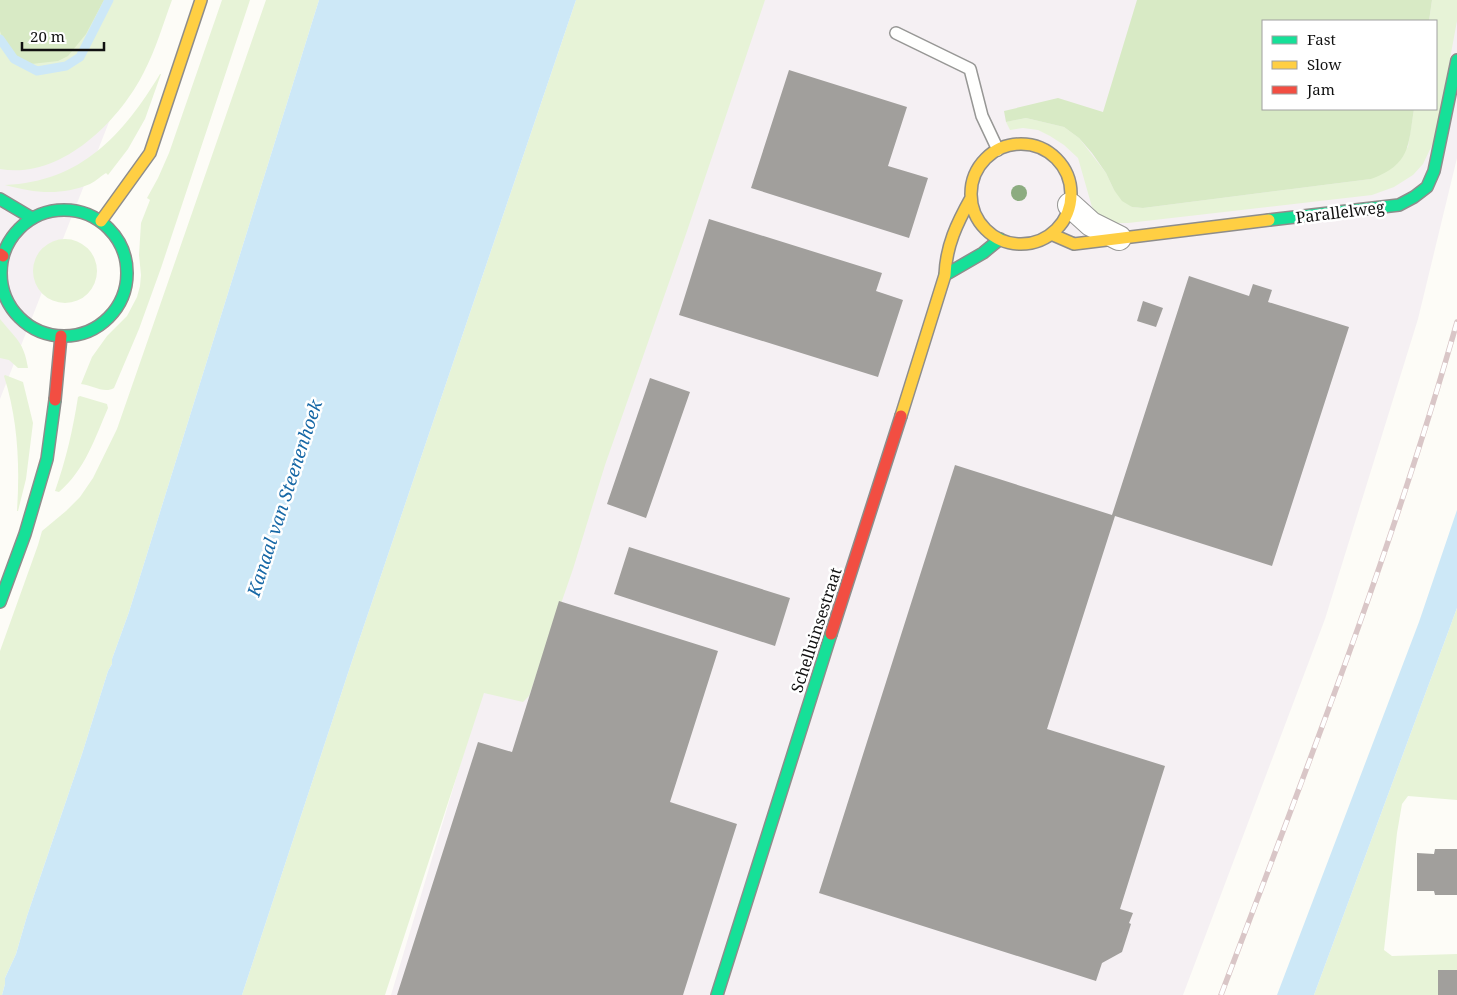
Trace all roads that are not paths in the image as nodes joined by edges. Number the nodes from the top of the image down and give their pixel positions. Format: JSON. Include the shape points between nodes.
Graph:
{"nodes":[{"id":1,"x":201,"y":0,"type":"edge"},
{"id":2,"x":896,"y":33,"type":"dead end"},
{"id":3,"x":1457,"y":60,"type":"edge"},
{"id":4,"x":998,"y":150,"type":"junction"},
{"id":5,"x":971,"y":198,"type":"junction"},
{"id":6,"x":0,"y":199,"type":"edge"},
{"id":7,"x":1070,"y":204,"type":"junction"},
{"id":8,"x":32,"y":218,"type":"junction"},
{"id":9,"x":101,"y":221,"type":"junction"},
{"id":10,"x":1051,"y":234,"type":"junction"},
{"id":11,"x":1119,"y":238,"type":"junction"},
{"id":12,"x":1000,"y":239,"type":"junction"},
{"id":13,"x":2,"y":255,"type":"edge"},
{"id":14,"x":945,"y":275,"type":"junction"},
{"id":15,"x":61,"y":336,"type":"junction"},
{"id":16,"x":0,"y":602,"type":"edge"},
{"id":17,"x":717,"y":995,"type":"edge"}],
"edges":[{"from":1,"to":9,"type":"main road","via":[[150,153]]},
{"from":2,"to":4,"type":"lane","via":[[970,69],[982,116]]},
{"from":3,"to":11,"type":"main road","name":"Parallelweg","via":[[1434,171],[1427,186],[1399,205]]},
{"from":4,"to":5,"type":"main road","via":[[980,165],[971,186]]},
{"from":4,"to":7,"type":"main road","via":[[1022,144],[1034,146],[1056,158],[1069,180]]},
{"from":5,"to":12,"type":"main road","via":[[978,218],[991,234]]},
{"from":5,"to":14,"type":"main road","name":"Schelluinsestraat","via":[[956,224],[946,252]]},
{"from":6,"to":8,"type":"main road"},
{"from":7,"to":10,"type":"main road","via":[[1060,226]]},
{"from":7,"to":11,"type":"street","via":[[1091,224]]},
{"from":8,"to":9,"type":"main road","via":[[49,211],[67,209],[84,212]]},
{"from":8,"to":13,"type":"main road","via":[[14,234]]},
{"from":9,"to":15,"type":"main road","via":[[116,236],[126,256],[128,277],[122,299],[102,324],[83,333]]},
{"from":10,"to":11,"type":"main road","name":"Parallelweg","via":[[1074,244]]},
{"from":10,"to":12,"type":"main road","via":[[1026,244]]},
{"from":12,"to":14,"type":"main road"},
{"from":13,"to":15,"type":"main road","via":[[3,290],[13,310],[39,331]]},
{"from":14,"to":17,"type":"main road","name":"Schelluinsestraat"},
{"from":15,"to":16,"type":"main road","via":[[47,459],[25,534]]}]}
